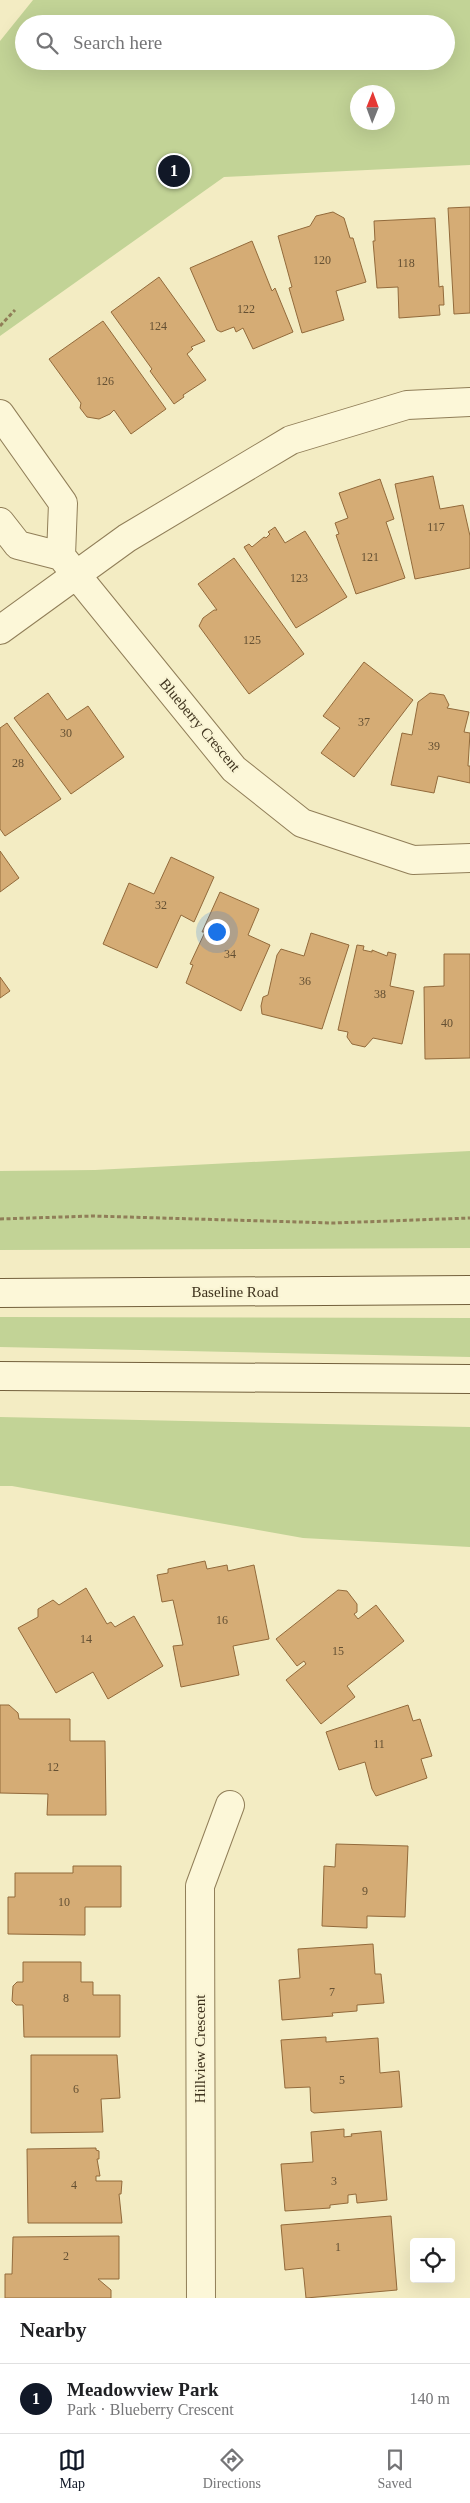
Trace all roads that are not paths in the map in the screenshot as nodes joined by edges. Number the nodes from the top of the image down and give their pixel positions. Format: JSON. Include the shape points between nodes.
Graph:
{"nodes":[{"id":1,"x":470,"y":402,"type":"edge"},
{"id":2,"x":0,"y":414,"type":"edge"},
{"id":3,"x":0,"y":522,"type":"edge"},
{"id":4,"x":68,"y":565,"type":"junction"},
{"id":5,"x":0,"y":630,"type":"edge"},
{"id":6,"x":470,"y":858,"type":"edge"},
{"id":7,"x":470,"y":1290,"type":"edge"},
{"id":8,"x":0,"y":1294,"type":"edge"},
{"id":9,"x":0,"y":1376,"type":"edge"},
{"id":10,"x":470,"y":1378,"type":"edge"},
{"id":11,"x":230,"y":1805,"type":"dead end"},
{"id":12,"x":201,"y":2298,"type":"edge"}],
"edges":[{"from":1,"to":4,"type":"street","via":[[407,406],[291,440],[127,538]]},
{"from":2,"to":4,"type":"street","via":[[63,503]]},
{"from":3,"to":4,"type":"street","via":[[18,545]]},
{"from":4,"to":5,"type":"street"},
{"from":4,"to":6,"type":"street","name":"Blueberry Crescent","via":[[234,769],[302,823],[414,860]]},
{"from":7,"to":8,"type":"street","name":"Baseline Road"},
{"from":9,"to":10,"type":"street"},
{"from":11,"to":12,"type":"street","name":"Hillview Crescent","via":[[200,1886]]}]}
